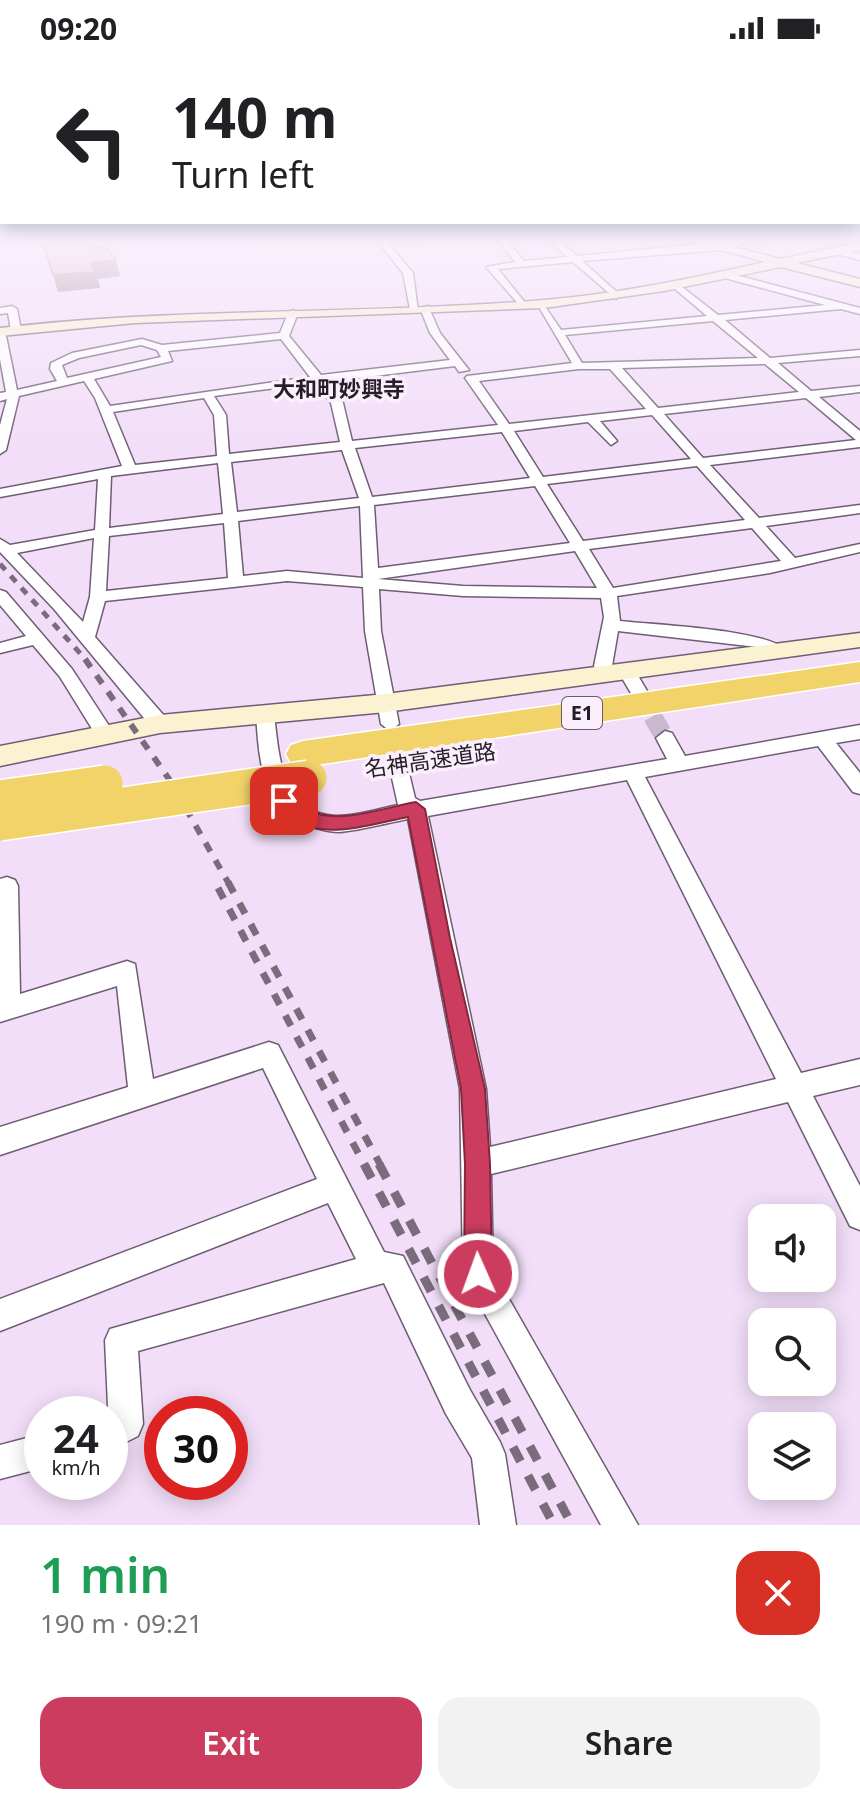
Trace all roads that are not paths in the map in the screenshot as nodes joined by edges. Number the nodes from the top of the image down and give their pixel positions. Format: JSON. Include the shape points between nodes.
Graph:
{"nodes":[{"id":1,"x":469,"y":307,"type":"edge"},
{"id":2,"x":541,"y":307,"type":"edge"},
{"id":3,"x":703,"y":307,"type":"edge"},
{"id":4,"x":420,"y":308,"type":"junction"},
{"id":5,"x":6,"y":310,"type":"edge"},
{"id":6,"x":853,"y":310,"type":"edge"},
{"id":7,"x":293,"y":313,"type":"junction"},
{"id":8,"x":718,"y":318,"type":"junction"},
{"id":9,"x":100,"y":322,"type":"junction"},
{"id":10,"x":16,"y":330,"type":"junction"},
{"id":11,"x":0,"y":332,"type":"edge"},
{"id":12,"x":558,"y":333,"type":"junction"},
{"id":13,"x":284,"y":336,"type":"junction"},
{"id":14,"x":161,"y":348,"type":"junction"},
{"id":15,"x":108,"y":349,"type":"junction"},
{"id":16,"x":860,"y":353,"type":"edge"},
{"id":17,"x":768,"y":361,"type":"junction"},
{"id":18,"x":456,"y":363,"type":"junction"},
{"id":19,"x":613,"y":365,"type":"junction"},
{"id":20,"x":579,"y":366,"type":"junction"},
{"id":21,"x":87,"y":378,"type":"junction"},
{"id":22,"x":317,"y":378,"type":"junction"},
{"id":23,"x":471,"y":378,"type":"junction"},
{"id":24,"x":64,"y":384,"type":"junction"},
{"id":25,"x":860,"y":389,"type":"edge"},
{"id":26,"x":207,"y":394,"type":"junction"},
{"id":27,"x":810,"y":394,"type":"junction"},
{"id":28,"x":6,"y":396,"type":"edge"},
{"id":29,"x":106,"y":410,"type":"junction"},
{"id":30,"x":653,"y":411,"type":"junction"},
{"id":31,"x":592,"y":419,"type":"junction"},
{"id":32,"x":506,"y":428,"type":"junction"},
{"id":33,"x":860,"y":437,"type":"edge"},
{"id":34,"x":611,"y":441,"type":"dead end"},
{"id":35,"x":860,"y":443,"type":"edge"},
{"id":36,"x":347,"y":445,"type":"junction"},
{"id":37,"x":0,"y":450,"type":"edge"},
{"id":38,"x":223,"y":458,"type":"junction"},
{"id":39,"x":700,"y":462,"type":"junction"},
{"id":40,"x":130,"y":469,"type":"junction"},
{"id":41,"x":105,"y":472,"type":"junction"},
{"id":42,"x":539,"y":481,"type":"junction"},
{"id":43,"x":0,"y":493,"type":"edge"},
{"id":44,"x":367,"y":501,"type":"junction"},
{"id":45,"x":860,"y":509,"type":"edge"},
{"id":46,"x":231,"y":519,"type":"junction"},
{"id":47,"x":754,"y":522,"type":"junction"},
{"id":48,"x":100,"y":533,"type":"junction"},
{"id":49,"x":580,"y":545,"type":"junction"},
{"id":50,"x":3,"y":547,"type":"edge"},
{"id":51,"x":860,"y":548,"type":"edge"},
{"id":52,"x":792,"y":564,"type":"junction"},
{"id":53,"x":369,"y":578,"type":"junction"},
{"id":54,"x":236,"y":580,"type":"junction"},
{"id":55,"x":608,"y":593,"type":"junction"},
{"id":56,"x":0,"y":595,"type":"edge"},
{"id":57,"x":98,"y":597,"type":"junction"},
{"id":58,"x":611,"y":625,"type":"junction"},
{"id":59,"x":87,"y":636,"type":"junction"},
{"id":60,"x":38,"y":639,"type":"junction"},
{"id":61,"x":860,"y":640,"type":"edge"},
{"id":62,"x":0,"y":648,"type":"edge"},
{"id":63,"x":778,"y":651,"type":"junction"},
{"id":64,"x":860,"y":672,"type":"edge"},
{"id":65,"x":624,"y":679,"type":"junction"},
{"id":66,"x":860,"y":695,"type":"edge"},
{"id":67,"x":388,"y":713,"type":"junction"},
{"id":68,"x":265,"y":714,"type":"junction"},
{"id":69,"x":160,"y":724,"type":"junction"},
{"id":70,"x":860,"y":732,"type":"edge"},
{"id":71,"x":106,"y":735,"type":"junction"},
{"id":72,"x":665,"y":738,"type":"tunnel mouth"},
{"id":73,"x":822,"y":738,"type":"junction"},
{"id":74,"x":0,"y":756,"type":"edge"},
{"id":75,"x":679,"y":763,"type":"junction"},
{"id":76,"x":306,"y":766,"type":"junction"},
{"id":77,"x":632,"y":771,"type":"junction"},
{"id":78,"x":402,"y":778,"type":"tunnel mouth"},
{"id":79,"x":860,"y":787,"type":"edge"},
{"id":80,"x":0,"y":798,"type":"edge"},
{"id":81,"x":416,"y":809,"type":"junction"},
{"id":82,"x":0,"y":823,"type":"edge"},
{"id":83,"x":0,"y":888,"type":"edge"},
{"id":84,"x":4,"y":1009,"type":"edge"},
{"id":85,"x":860,"y":1072,"type":"edge"},
{"id":86,"x":796,"y":1088,"type":"junction"},
{"id":87,"x":142,"y":1096,"type":"junction"},
{"id":88,"x":0,"y":1141,"type":"edge"},
{"id":89,"x":477,"y":1164,"type":"junction"},
{"id":90,"x":335,"y":1186,"type":"junction"},
{"id":91,"x":860,"y":1216,"type":"edge"},
{"id":92,"x":376,"y":1268,"type":"junction"},
{"id":93,"x":0,"y":1315,"type":"edge"},
{"id":94,"x":124,"y":1396,"type":"edge"},
{"id":95,"x":24,"y":1456,"type":"edge"},
{"id":96,"x":0,"y":1462,"type":"edge"},
{"id":97,"x":498,"y":1525,"type":"edge"},
{"id":98,"x":620,"y":1525,"type":"edge"}],
"edges":[{"from":1,"to":4,"type":"main road"},
{"from":2,"to":12,"type":"street"},
{"from":3,"to":8,"type":"street"},
{"from":4,"to":7,"type":"main road"},
{"from":4,"to":18,"type":"street"},
{"from":5,"to":10,"type":"street"},
{"from":6,"to":8,"type":"street"},
{"from":7,"to":9,"type":"main road"},
{"from":7,"to":13,"type":"street"},
{"from":8,"to":12,"type":"street"},
{"from":8,"to":17,"type":"street"},
{"from":9,"to":10,"type":"main road"},
{"from":9,"to":15,"type":"street"},
{"from":10,"to":11,"type":"main road"},
{"from":11,"to":28,"type":"street"},
{"from":12,"to":20,"type":"street"},
{"from":13,"to":14,"type":"street"},
{"from":13,"to":22,"type":"street"},
{"from":14,"to":15,"type":"street","via":[[142,342]]},
{"from":14,"to":21,"type":"street","via":[[168,359]]},
{"from":15,"to":24,"type":"street","via":[[57,363]]},
{"from":16,"to":17,"type":"street"},
{"from":17,"to":19,"type":"street"},
{"from":17,"to":27,"type":"street"},
{"from":18,"to":22,"type":"street"},
{"from":18,"to":23,"type":"street"},
{"from":19,"to":20,"type":"street"},
{"from":19,"to":30,"type":"street"},
{"from":20,"to":23,"type":"street"},
{"from":21,"to":24,"type":"street"},
{"from":21,"to":29,"type":"street"},
{"from":22,"to":26,"type":"street"},
{"from":22,"to":36,"type":"street","via":[[337,403]]},
{"from":23,"to":32,"type":"street"},
{"from":24,"to":28,"type":"street"},
{"from":25,"to":27,"type":"street"},
{"from":26,"to":29,"type":"street"},
{"from":26,"to":38,"type":"street","via":[[220,415]]},
{"from":27,"to":30,"type":"street"},
{"from":27,"to":33,"type":"street"},
{"from":28,"to":37,"type":"street","via":[[11,414]]},
{"from":29,"to":40,"type":"street"},
{"from":30,"to":31,"type":"street"},
{"from":30,"to":39,"type":"street"},
{"from":31,"to":32,"type":"street"},
{"from":31,"to":34,"type":"street"},
{"from":32,"to":36,"type":"street"},
{"from":32,"to":42,"type":"street"},
{"from":35,"to":39,"type":"street"},
{"from":36,"to":38,"type":"street"},
{"from":36,"to":44,"type":"street"},
{"from":38,"to":40,"type":"street"},
{"from":38,"to":46,"type":"street"},
{"from":39,"to":42,"type":"street"},
{"from":39,"to":47,"type":"street"},
{"from":40,"to":41,"type":"street"},
{"from":41,"to":43,"type":"street"},
{"from":41,"to":48,"type":"street"},
{"from":42,"to":44,"type":"street"},
{"from":42,"to":49,"type":"street"},
{"from":44,"to":46,"type":"street"},
{"from":44,"to":53,"type":"street"},
{"from":45,"to":47,"type":"street"},
{"from":46,"to":48,"type":"street"},
{"from":46,"to":54,"type":"street"},
{"from":47,"to":49,"type":"street"},
{"from":47,"to":52,"type":"street"},
{"from":48,"to":50,"type":"street"},
{"from":48,"to":57,"type":"street"},
{"from":49,"to":53,"type":"street"},
{"from":49,"to":55,"type":"street"},
{"from":50,"to":59,"type":"street"},
{"from":51,"to":52,"type":"street"},
{"from":52,"to":55,"type":"street"},
{"from":53,"to":54,"type":"street"},
{"from":53,"to":55,"type":"street","via":[[463,591]]},
{"from":53,"to":67,"type":"street"},
{"from":54,"to":57,"type":"street"},
{"from":55,"to":58,"type":"street"},
{"from":56,"to":60,"type":"street"},
{"from":57,"to":59,"type":"street"},
{"from":58,"to":63,"type":"street","via":[[761,642]]},
{"from":58,"to":65,"type":"street","via":[[603,666]]},
{"from":59,"to":69,"type":"street"},
{"from":60,"to":62,"type":"street"},
{"from":60,"to":71,"type":"street"},
{"from":61,"to":63,"type":"main road"},
{"from":63,"to":65,"type":"main road"},
{"from":64,"to":76,"type":"highway","name":"名神高速道路","number":"E1"},
{"from":65,"to":67,"type":"main road"},
{"from":66,"to":76,"type":"highway","name":"名神高速道路","number":"E1"},
{"from":67,"to":68,"type":"main road"},
{"from":68,"to":69,"type":"main road"},
{"from":68,"to":81,"type":"street","via":[[272,776],[297,814],[337,824]]},
{"from":69,"to":71,"type":"main road"},
{"from":70,"to":73,"type":"street"},
{"from":71,"to":74,"type":"main road"},
{"from":72,"to":75,"type":"street"},
{"from":73,"to":75,"type":"street"},
{"from":73,"to":79,"type":"street"},
{"from":75,"to":77,"type":"street"},
{"from":76,"to":80,"type":"highway","name":"名神高速道路","number":"E1","bridge":true},
{"from":76,"to":82,"type":"highway","name":"名神高速道路","number":"E1","bridge":true},
{"from":77,"to":81,"type":"street"},
{"from":77,"to":86,"type":"street"},
{"from":78,"to":81,"type":"street","via":[[406,802]]},
{"from":81,"to":89,"type":"street","via":[[473,1089]]},
{"from":83,"to":84,"type":"street","via":[[7,886]]},
{"from":84,"to":87,"type":"street","via":[[127,972]]},
{"from":85,"to":86,"type":"street"},
{"from":86,"to":89,"type":"street"},
{"from":86,"to":91,"type":"street"},
{"from":87,"to":88,"type":"street"},
{"from":87,"to":90,"type":"street","via":[[269,1054]]},
{"from":89,"to":98,"type":"street","via":[[478,1274]]},
{"from":90,"to":92,"type":"street"},
{"from":90,"to":93,"type":"street"},
{"from":92,"to":94,"type":"street","via":[[121,1340]]},
{"from":92,"to":97,"type":"street","via":[[392,1267],[488,1454]]},
{"from":95,"to":96,"type":"street"}]}
